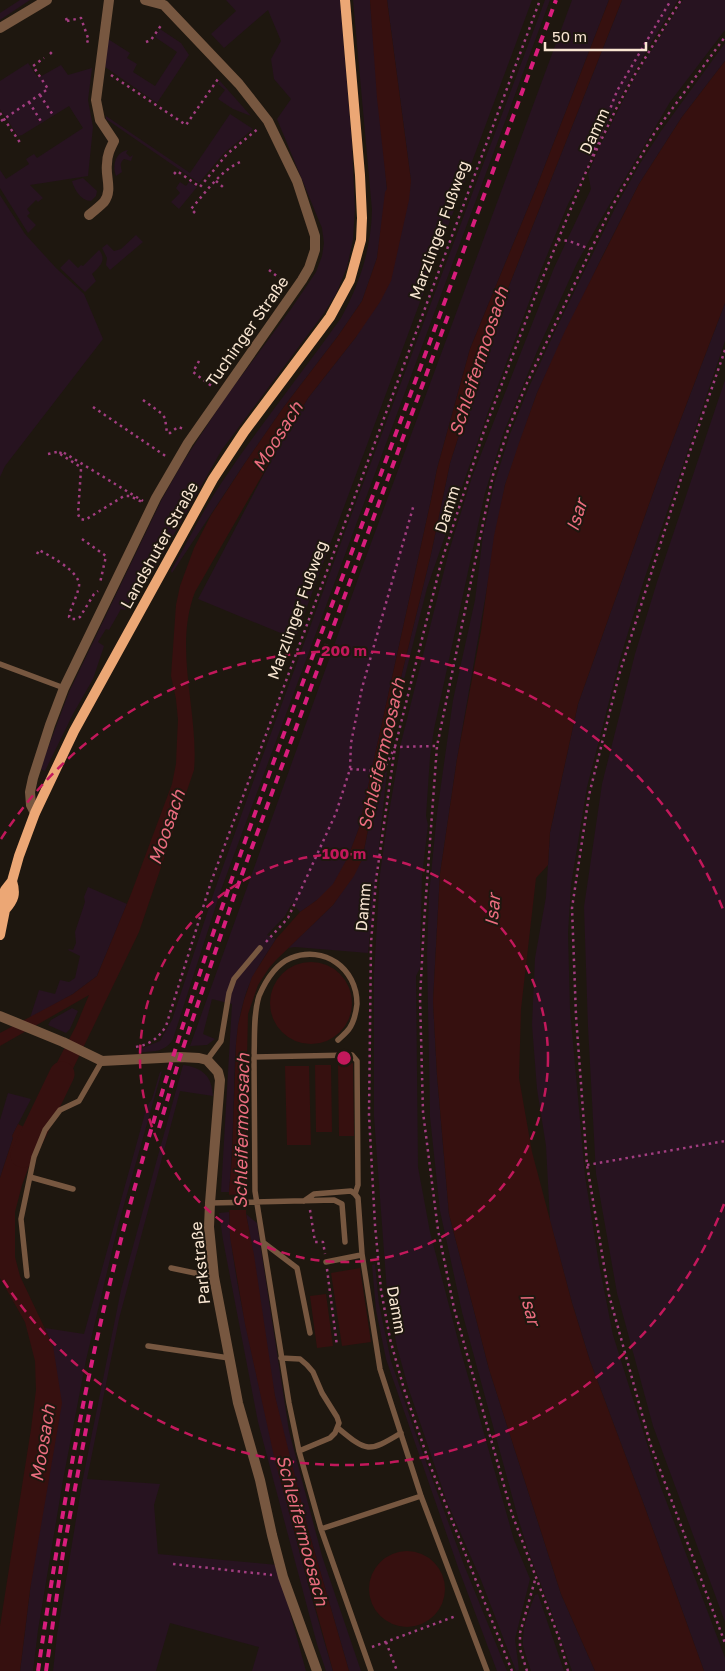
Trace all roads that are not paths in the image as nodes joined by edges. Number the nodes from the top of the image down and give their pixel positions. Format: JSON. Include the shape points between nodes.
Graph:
{"nodes":[{"id":1,"x":47,"y":0,"type":"edge"},
{"id":2,"x":109,"y":0,"type":"edge"},
{"id":3,"x":145,"y":0,"type":"edge"},
{"id":4,"x":346,"y":0,"type":"edge"},
{"id":5,"x":164,"y":3,"type":"edge"},
{"id":6,"x":0,"y":28,"type":"edge"},
{"id":7,"x":90,"y":215,"type":"dead end"},
{"id":8,"x":0,"y":664,"type":"edge"},
{"id":9,"x":64,"y":688,"type":"junction"},
{"id":10,"x":35,"y":813,"type":"junction"},
{"id":11,"x":0,"y":935,"type":"edge"},
{"id":12,"x":260,"y":948,"type":"road end"},
{"id":13,"x":0,"y":1016,"type":"edge"},
{"id":14,"x":338,"y":1040,"type":"dead end"},
{"id":15,"x":254,"y":1057,"type":"junction"},
{"id":16,"x":207,"y":1060,"type":"junction"},
{"id":17,"x":102,"y":1062,"type":"junction"},
{"id":18,"x":30,"y":1177,"type":"junction"},
{"id":19,"x":73,"y":1189,"type":"dead end"},
{"id":20,"x":355,"y":1194,"type":"junction"},
{"id":21,"x":307,"y":1201,"type":"junction"},
{"id":22,"x":257,"y":1202,"type":"junction"},
{"id":23,"x":210,"y":1203,"type":"junction"},
{"id":24,"x":345,"y":1242,"type":"dead end"},
{"id":25,"x":264,"y":1244,"type":"junction"},
{"id":26,"x":362,"y":1254,"type":"junction"},
{"id":27,"x":326,"y":1262,"type":"road end"},
{"id":28,"x":171,"y":1268,"type":"dead end"},
{"id":29,"x":27,"y":1276,"type":"dead end"},
{"id":30,"x":214,"y":1277,"type":"junction"},
{"id":31,"x":310,"y":1332,"type":"dead end"},
{"id":32,"x":148,"y":1346,"type":"dead end"},
{"id":33,"x":229,"y":1358,"type":"junction"},
{"id":34,"x":281,"y":1358,"type":"junction"},
{"id":35,"x":338,"y":1428,"type":"junction"},
{"id":36,"x":401,"y":1433,"type":"junction"},
{"id":37,"x":299,"y":1450,"type":"junction"},
{"id":38,"x":421,"y":1496,"type":"junction"},
{"id":39,"x":321,"y":1529,"type":"junction"},
{"id":40,"x":317,"y":1671,"type":"edge"},
{"id":41,"x":371,"y":1671,"type":"edge"},
{"id":42,"x":487,"y":1671,"type":"edge"}],
"edges":[{"from":1,"to":6,"type":"street"},
{"from":2,"to":7,"type":"street","via":[[96,100],[100,120],[114,141],[106,165],[107,197]]},
{"from":3,"to":5,"type":"street","name":"Tuchinger Straße"},
{"from":4,"to":10,"type":"main road","name":"Landshuter Straße","via":[[362,218],[361,240],[350,280],[341,300],[244,432],[195,508],[74,732]]},
{"from":5,"to":9,"type":"street","name":"Tuchinger Straße","via":[[263,113],[307,207],[315,236],[315,250],[302,280],[211,409],[166,481]]},
{"from":8,"to":9,"type":"lane"},
{"from":9,"to":10,"type":"street","name":"Tuchinger Straße","via":[[32,778],[30,799]]},
{"from":10,"to":11,"type":"main road","name":"Landshuter Straße","via":[[19,856],[12,881],[13,902],[5,910]]},
{"from":12,"to":16,"type":"lane","via":[[234,979],[221,1041]]},
{"from":13,"to":17,"type":"street"},
{"from":14,"to":15,"type":"lane","via":[[350,1028],[356,1013],[357,992],[351,977],[340,965],[325,957],[306,954],[277,968],[260,995]]},
{"from":15,"to":20,"type":"lane","via":[[352,1055],[356,1058],[358,1185]]},
{"from":15,"to":22,"type":"lane"},
{"from":16,"to":17,"type":"street","via":[[180,1057]]},
{"from":16,"to":23,"type":"street","name":"Parkstraße","via":[[218,1072],[220,1080]]},
{"from":17,"to":18,"type":"lane","via":[[80,1101],[60,1110],[45,1130]]},
{"from":18,"to":19,"type":"lane"},
{"from":18,"to":29,"type":"lane","via":[[21,1219]]},
{"from":20,"to":21,"type":"lane","via":[[314,1194]]},
{"from":20,"to":26,"type":"lane","via":[[358,1198]]},
{"from":21,"to":22,"type":"lane"},
{"from":21,"to":24,"type":"lane","via":[[334,1200],[342,1204]]},
{"from":22,"to":23,"type":"lane"},
{"from":22,"to":25,"type":"lane"},
{"from":23,"to":30,"type":"street","name":"Parkstraße"},
{"from":25,"to":31,"type":"lane","via":[[297,1268]]},
{"from":25,"to":34,"type":"lane"},
{"from":26,"to":27,"type":"lane"},
{"from":26,"to":36,"type":"lane","via":[[379,1362]]},
{"from":28,"to":30,"type":"lane"},
{"from":30,"to":33,"type":"street","name":"Parkstraße"},
{"from":32,"to":33,"type":"lane"},
{"from":33,"to":40,"type":"street","name":"Parkstraße","via":[[283,1577]]},
{"from":34,"to":35,"type":"lane","via":[[300,1359],[313,1372],[337,1417]]},
{"from":34,"to":37,"type":"lane"},
{"from":35,"to":36,"type":"lane","via":[[366,1448],[374,1448]]},
{"from":35,"to":37,"type":"lane","via":[[330,1438]]},
{"from":36,"to":38,"type":"lane"},
{"from":37,"to":39,"type":"lane"},
{"from":38,"to":39,"type":"lane"},
{"from":38,"to":42,"type":"lane"},
{"from":39,"to":41,"type":"lane"}]}
